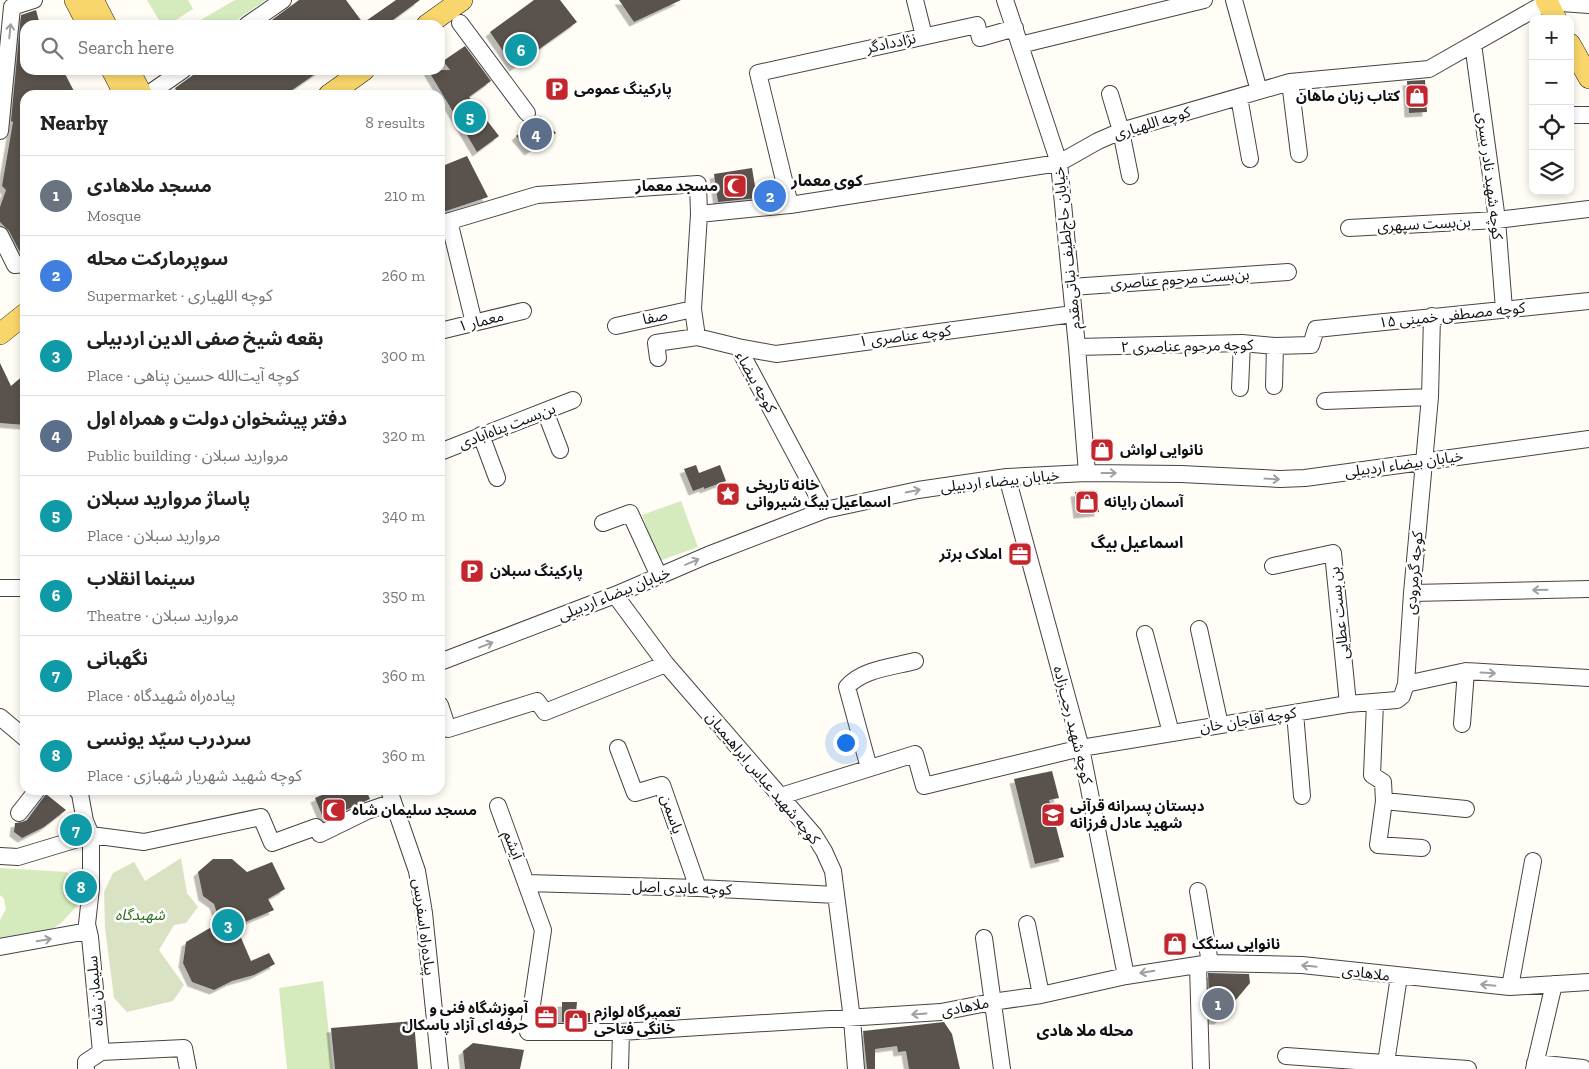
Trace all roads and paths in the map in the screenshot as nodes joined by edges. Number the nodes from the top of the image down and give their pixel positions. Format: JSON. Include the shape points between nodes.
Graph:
{"nodes":[{"id":1,"x":34,"y":0,"type":"edge"},
{"id":2,"x":75,"y":0,"type":"edge"},
{"id":3,"x":93,"y":0,"type":"edge"},
{"id":4,"x":283,"y":0,"type":"edge"},
{"id":5,"x":914,"y":0,"type":"edge"},
{"id":6,"x":1006,"y":0,"type":"edge"},
{"id":7,"x":1204,"y":0,"type":"edge"},
{"id":8,"x":1234,"y":0,"type":"edge"},
{"id":9,"x":1589,"y":5,"type":"edge"},
{"id":10,"x":1546,"y":7,"type":"edge"},
{"id":11,"x":457,"y":11,"type":"edge"},
{"id":12,"x":85,"y":20,"type":"edge"},
{"id":13,"x":103,"y":20,"type":"edge"},
{"id":14,"x":254,"y":20,"type":"edge"},
{"id":15,"x":438,"y":20,"type":"edge"},
{"id":16,"x":1015,"y":28,"type":"junction"},
{"id":17,"x":924,"y":36,"type":"junction"},
{"id":18,"x":1473,"y":44,"type":"junction"},
{"id":19,"x":1020,"y":45,"type":"junction"},
{"id":20,"x":1574,"y":51,"type":"edge"},
{"id":21,"x":115,"y":75,"type":"edge"},
{"id":22,"x":132,"y":75,"type":"edge"},
{"id":23,"x":176,"y":75,"type":"edge"},
{"id":24,"x":357,"y":75,"type":"edge"},
{"id":25,"x":1589,"y":78,"type":"edge"},
{"id":26,"x":1290,"y":82,"type":"junction"},
{"id":27,"x":122,"y":90,"type":"edge"},
{"id":28,"x":139,"y":90,"type":"edge"},
{"id":29,"x":154,"y":90,"type":"edge"},
{"id":30,"x":335,"y":90,"type":"edge"},
{"id":31,"x":1259,"y":91,"type":"junction"},
{"id":32,"x":1110,"y":94,"type":"dead end"},
{"id":33,"x":1239,"y":97,"type":"junction"},
{"id":34,"x":527,"y":113,"type":"dead end"},
{"id":35,"x":1589,"y":115,"type":"edge"},
{"id":36,"x":1574,"y":116,"type":"edge"},
{"id":37,"x":1121,"y":131,"type":"junction"},
{"id":38,"x":0,"y":132,"type":"edge"},
{"id":39,"x":1299,"y":154,"type":"dead end"},
{"id":40,"x":1250,"y":159,"type":"dead end"},
{"id":41,"x":1059,"y":163,"type":"junction"},
{"id":42,"x":1130,"y":176,"type":"dead end"},
{"id":43,"x":790,"y":205,"type":"junction"},
{"id":44,"x":1589,"y":209,"type":"edge"},
{"id":45,"x":699,"y":214,"type":"junction"},
{"id":46,"x":1496,"y":220,"type":"junction"},
{"id":47,"x":445,"y":222,"type":"edge"},
{"id":48,"x":1349,"y":228,"type":"dead end"},
{"id":49,"x":0,"y":236,"type":"edge"},
{"id":50,"x":20,"y":264,"type":"edge"},
{"id":51,"x":1288,"y":272,"type":"dead end"},
{"id":52,"x":1071,"y":287,"type":"junction"},
{"id":53,"x":1589,"y":301,"type":"edge"},
{"id":54,"x":693,"y":309,"type":"junction"},
{"id":55,"x":1504,"y":310,"type":"junction"},
{"id":56,"x":523,"y":311,"type":"dead end"},
{"id":57,"x":1073,"y":314,"type":"junction"},
{"id":58,"x":1432,"y":316,"type":"junction"},
{"id":59,"x":20,"y":318,"type":"edge"},
{"id":60,"x":474,"y":323,"type":"junction"},
{"id":61,"x":616,"y":326,"type":"dead end"},
{"id":62,"x":1316,"y":329,"type":"joint"},
{"id":63,"x":445,"y":331,"type":"edge"},
{"id":64,"x":0,"y":334,"type":"edge"},
{"id":65,"x":697,"y":337,"type":"junction"},
{"id":66,"x":1242,"y":343,"type":"junction"},
{"id":67,"x":1275,"y":346,"type":"junction"},
{"id":68,"x":738,"y":347,"type":"junction"},
{"id":69,"x":1077,"y":347,"type":"junction"},
{"id":70,"x":658,"y":358,"type":"dead end"},
{"id":71,"x":1274,"y":386,"type":"dead end"},
{"id":72,"x":1240,"y":388,"type":"dead end"},
{"id":73,"x":1430,"y":397,"type":"junction"},
{"id":74,"x":574,"y":400,"type":"dead end"},
{"id":75,"x":1325,"y":401,"type":"dead end"},
{"id":76,"x":545,"y":411,"type":"junction"},
{"id":77,"x":480,"y":435,"type":"junction"},
{"id":78,"x":1589,"y":439,"type":"edge"},
{"id":79,"x":445,"y":450,"type":"edge"},
{"id":80,"x":560,"y":450,"type":"dead end"},
{"id":81,"x":1424,"y":461,"type":"junction"},
{"id":82,"x":1087,"y":473,"type":"junction"},
{"id":83,"x":1007,"y":477,"type":"junction"},
{"id":84,"x":497,"y":478,"type":"dead end"},
{"id":85,"x":824,"y":510,"type":"junction"},
{"id":86,"x":603,"y":523,"type":"dead end"},
{"id":87,"x":1273,"y":566,"type":"dead end"},
{"id":88,"x":658,"y":576,"type":"junction"},
{"id":89,"x":0,"y":588,"type":"edge"},
{"id":90,"x":20,"y":588,"type":"edge"},
{"id":91,"x":1589,"y":589,"type":"edge"},
{"id":92,"x":1412,"y":592,"type":"junction"},
{"id":93,"x":615,"y":595,"type":"junction"},
{"id":94,"x":1199,"y":629,"type":"dead end"},
{"id":95,"x":1145,"y":634,"type":"dead end"},
{"id":96,"x":445,"y":659,"type":"edge"},
{"id":97,"x":915,"y":661,"type":"dead end"},
{"id":98,"x":666,"y":664,"type":"junction"},
{"id":99,"x":1466,"y":672,"type":"junction"},
{"id":100,"x":1589,"y":678,"type":"edge"},
{"id":101,"x":1406,"y":684,"type":"junction"},
{"id":102,"x":1375,"y":703,"type":"junction"},
{"id":103,"x":1348,"y":704,"type":"junction"},
{"id":104,"x":1295,"y":713,"type":"junction"},
{"id":105,"x":0,"y":718,"type":"edge"},
{"id":106,"x":445,"y":719,"type":"edge"},
{"id":107,"x":1462,"y":724,"type":"dead end"},
{"id":108,"x":1220,"y":725,"type":"junction"},
{"id":109,"x":1171,"y":733,"type":"junction"},
{"id":110,"x":20,"y":734,"type":"edge"},
{"id":111,"x":618,"y":748,"type":"dead end"},
{"id":112,"x":1082,"y":748,"type":"junction"},
{"id":113,"x":869,"y":768,"type":"junction"},
{"id":114,"x":33,"y":795,"type":"edge"},
{"id":115,"x":80,"y":795,"type":"edge"},
{"id":116,"x":391,"y":796,"type":"edge"},
{"id":117,"x":781,"y":796,"type":"junction"},
{"id":118,"x":1302,"y":796,"type":"dead end"},
{"id":119,"x":1384,"y":801,"type":"junction"},
{"id":120,"x":498,"y":806,"type":"dead end"},
{"id":121,"x":1466,"y":809,"type":"dead end"},
{"id":122,"x":19,"y":813,"type":"dead end"},
{"id":123,"x":91,"y":835,"type":"junction"},
{"id":124,"x":1422,"y":848,"type":"dead end"},
{"id":125,"x":0,"y":856,"type":"edge"},
{"id":126,"x":1533,"y":861,"type":"dead end"},
{"id":127,"x":527,"y":884,"type":"junction"},
{"id":128,"x":698,"y":888,"type":"junction"},
{"id":129,"x":1198,"y":892,"type":"dead end"},
{"id":130,"x":836,"y":895,"type":"junction"},
{"id":131,"x":1026,"y":924,"type":"dead end"},
{"id":132,"x":88,"y":931,"type":"junction"},
{"id":133,"x":984,"y":938,"type":"dead end"},
{"id":134,"x":0,"y":947,"type":"edge"},
{"id":135,"x":1204,"y":964,"type":"junction"},
{"id":136,"x":1126,"y":976,"type":"junction"},
{"id":137,"x":1400,"y":976,"type":"junction"},
{"id":138,"x":1589,"y":982,"type":"edge"},
{"id":139,"x":1554,"y":984,"type":"junction"},
{"id":140,"x":1510,"y":987,"type":"junction"},
{"id":141,"x":1041,"y":995,"type":"junction"},
{"id":142,"x":992,"y":1002,"type":"junction"},
{"id":143,"x":852,"y":1019,"type":"junction"},
{"id":144,"x":621,"y":1032,"type":"junction"},
{"id":145,"x":538,"y":1037,"type":"joint"},
{"id":146,"x":101,"y":1052,"type":"junction"},
{"id":147,"x":1286,"y":1056,"type":"dead end"},
{"id":148,"x":1386,"y":1063,"type":"junction"},
{"id":149,"x":1535,"y":1066,"type":"edge"},
{"id":150,"x":1583,"y":1068,"type":"edge"},
{"id":151,"x":86,"y":1069,"type":"edge"},
{"id":152,"x":188,"y":1069,"type":"edge"},
{"id":153,"x":440,"y":1069,"type":"edge"},
{"id":154,"x":620,"y":1069,"type":"edge"},
{"id":155,"x":856,"y":1069,"type":"edge"},
{"id":156,"x":1002,"y":1069,"type":"edge"},
{"id":157,"x":1201,"y":1069,"type":"edge"},
{"id":158,"x":1468,"y":1069,"type":"edge"}],
"edges":[{"from":38,"to":1,"type":"street","one_way":true,"via":[[12,7]]},
{"from":2,"to":12,"type":"main road"},
{"from":3,"to":13,"type":"main road"},
{"from":4,"to":14,"type":"street"},
{"from":5,"to":17,"type":"street"},
{"from":6,"to":16,"type":"street","name":"خیابان حاج‌لطیف نباتی‌مقدم"},
{"from":7,"to":19,"type":"street"},
{"from":8,"to":31,"type":"street"},
{"from":9,"to":10,"type":"street"},
{"from":10,"to":18,"type":"street","name":"کوچه اللهیاری"},
{"from":11,"to":15,"type":"main road"},
{"from":11,"to":34,"type":"street","via":[[514,87]]},
{"from":16,"to":17,"type":"street","name":"نژاددادگر","via":[[980,38],[977,25]]},
{"from":16,"to":19,"type":"street","name":"خیابان حاج‌لطیف نباتی‌مقدم"},
{"from":17,"to":43,"type":"street","name":"نژاددادگر","via":[[758,72]]},
{"from":18,"to":26,"type":"street","name":"کوچه اللهیاری","via":[[1429,69]]},
{"from":18,"to":46,"type":"street","name":"کوچه شهید نادر یسری"},
{"from":19,"to":41,"type":"street","name":"خیابان حاج‌لطیف نباتی‌مقدم"},
{"from":20,"to":25,"type":"main road"},
{"from":21,"to":27,"type":"main road"},
{"from":22,"to":28,"type":"main road"},
{"from":23,"to":29,"type":"street"},
{"from":24,"to":30,"type":"main road"},
{"from":26,"to":31,"type":"street","name":"کوچه اللهیاری"},
{"from":26,"to":39,"type":"street"},
{"from":31,"to":33,"type":"street","name":"کوچه اللهیاری"},
{"from":32,"to":37,"type":"street"},
{"from":33,"to":37,"type":"street","name":"کوچه اللهیاری"},
{"from":33,"to":40,"type":"street"},
{"from":35,"to":36,"type":"street"},
{"from":37,"to":41,"type":"street","name":"کوچه اللهیاری"},
{"from":37,"to":42,"type":"street"},
{"from":41,"to":43,"type":"street","name":"کوچه اللهیاری"},
{"from":41,"to":52,"type":"street","name":"خیابان حاج‌لطیف نباتی‌مقدم"},
{"from":43,"to":45,"type":"street","name":"کوچه اللهیاری"},
{"from":44,"to":46,"type":"street","name":"بن‌بست سپهری"},
{"from":45,"to":47,"type":"street","via":[[698,184],[537,195]]},
{"from":45,"to":54,"type":"street"},
{"from":46,"to":48,"type":"street","name":"بن‌بست سپهری"},
{"from":46,"to":55,"type":"street","name":"کوچه شهید نادر یسری"},
{"from":47,"to":60,"type":"street"},
{"from":49,"to":50,"type":"street","via":[[15,265]]},
{"from":51,"to":52,"type":"street","name":"بن‌بست مرحوم عناصری"},
{"from":52,"to":57,"type":"street","name":"خیابان حاج‌لطیف نباتی‌مقدم"},
{"from":53,"to":55,"type":"street","name":"کوچه مصطفی خمینی ۱۵"},
{"from":54,"to":61,"type":"street","name":"صفا"},
{"from":54,"to":65,"type":"street"},
{"from":55,"to":58,"type":"street","name":"کوچه مصطفی خمینی ۱۵"},
{"from":56,"to":60,"type":"street","name":"معمار ۱"},
{"from":57,"to":68,"type":"street","name":"کوچه عناصری ۱","via":[[776,354]]},
{"from":57,"to":69,"type":"street","name":"خیابان حاج‌لطیف نباتی‌مقدم"},
{"from":58,"to":62,"type":"street","name":"کوچه مصطفی خمینی ۱۵"},
{"from":58,"to":73,"type":"street","name":"کوچه گرمرودی"},
{"from":59,"to":64,"type":"main road"},
{"from":60,"to":63,"type":"street","name":"معمار ۱"},
{"from":62,"to":67,"type":"street","name":"کوچه مرحوم عناصری ۲","via":[[1311,345]]},
{"from":65,"to":68,"type":"street","name":"کوچه بیضاء"},
{"from":65,"to":70,"type":"street","via":[[656,343]]},
{"from":66,"to":67,"type":"street","name":"کوچه مرحوم عناصری ۲"},
{"from":66,"to":69,"type":"street","name":"کوچه مرحوم عناصری ۲"},
{"from":66,"to":72,"type":"street"},
{"from":67,"to":71,"type":"street"},
{"from":68,"to":85,"type":"street","name":"کوچه بیضاء"},
{"from":69,"to":82,"type":"street","name":"خیابان حاج‌لطیف نباتی‌مقدم"},
{"from":73,"to":75,"type":"street"},
{"from":73,"to":81,"type":"street","name":"کوچه گرمرودی"},
{"from":74,"to":76,"type":"street","name":"بن‌بست پناه‌آبادی"},
{"from":76,"to":77,"type":"street","name":"بن‌بست پناه‌آبادی"},
{"from":76,"to":80,"type":"street"},
{"from":77,"to":79,"type":"street","name":"بن‌بست پناه‌آبادی"},
{"from":77,"to":84,"type":"street"},
{"from":78,"to":81,"type":"street","name":"خیابان بیضاء اردبیلی"},
{"from":82,"to":81,"type":"street","name":"خیابان بیضاء اردبیلی","one_way":true,"via":[[1280,479]]},
{"from":81,"to":92,"type":"street","name":"کوچه گرمرودی"},
{"from":82,"to":83,"type":"street","name":"خیابان بیضاء اردبیلی"},
{"from":85,"to":83,"type":"street","name":"خیابان بیضاء اردبیلی","one_way":true,"via":[[918,490]]},
{"from":83,"to":112,"type":"street","name":"کوچه شهید رجب‌زاده"},
{"from":88,"to":85,"type":"street","name":"خیابان بیضاء اردبیلی","one_way":true},
{"from":86,"to":88,"type":"street","via":[[630,513]]},
{"from":87,"to":103,"type":"street","name":"بن بست عطایی","via":[[1333,553]]},
{"from":88,"to":93,"type":"street","name":"خیابان بیضاء اردبیلی"},
{"from":89,"to":90,"type":"street"},
{"from":91,"to":92,"type":"street","one_way":true},
{"from":92,"to":101,"type":"street","name":"کوچه گرمرودی"},
{"from":96,"to":93,"type":"street","name":"خیابان بیضاء اردبیلی","one_way":true},
{"from":93,"to":98,"type":"street","name":"کوچه شهید عباس ابراهیمیان"},
{"from":94,"to":108,"type":"street"},
{"from":95,"to":109,"type":"street"},
{"from":97,"to":113,"type":"street","via":[[865,674],[847,687]]},
{"from":98,"to":106,"type":"street","via":[[545,712],[537,701],[448,728]]},
{"from":98,"to":117,"type":"street","name":"کوچه شهید عباس ابراهیمیان"},
{"from":99,"to":100,"type":"street","one_way":true},
{"from":99,"to":101,"type":"street"},
{"from":99,"to":107,"type":"street"},
{"from":101,"to":102,"type":"street","name":"کوچه آقاجان خان","via":[[1397,700]]},
{"from":102,"to":103,"type":"street","name":"کوچه آقاجان خان"},
{"from":102,"to":119,"type":"street","via":[[1372,775],[1383,782]]},
{"from":103,"to":104,"type":"street","name":"کوچه آقاجان خان"},
{"from":104,"to":108,"type":"street","name":"کوچه آقاجان خان"},
{"from":104,"to":118,"type":"street"},
{"from":105,"to":110,"type":"street"},
{"from":108,"to":109,"type":"street","name":"کوچه آقاجان خان"},
{"from":109,"to":112,"type":"street","name":"کوچه آقاجان خان"},
{"from":111,"to":128,"type":"street","name":"یاسمن","via":[[634,793],[662,785]]},
{"from":112,"to":113,"type":"street","name":"کوچه آقاجان خان","via":[[924,786],[915,754]]},
{"from":112,"to":136,"type":"street","name":"کوچه شهید رجب‌زاده"},
{"from":113,"to":117,"type":"street"},
{"from":114,"to":122,"type":"street"},
{"from":115,"to":123,"type":"street","name":"سلیمان شاه"},
{"from":116,"to":123,"type":"street","via":[[320,834],[316,827],[272,843],[261,817],[144,842]]},
{"from":116,"to":153,"type":"street","name":"پیاده‌راه اسفریس","via":[[417,871]]},
{"from":117,"to":130,"type":"street","name":"کوچه شهید عباس ابراهیمیان","via":[[824,851],[833,871]]},
{"from":119,"to":121,"type":"street"},
{"from":119,"to":124,"type":"street","via":[[1378,844]]},
{"from":120,"to":127,"type":"street","name":"آیشم"},
{"from":123,"to":125,"type":"street","via":[[18,857]]},
{"from":123,"to":132,"type":"street","name":"سلیمان شاه"},
{"from":126,"to":140,"type":"street"},
{"from":127,"to":128,"type":"street","name":"کوچه عابدی اصل"},
{"from":127,"to":145,"type":"street","name":"آیشم","via":[[543,930]]},
{"from":128,"to":130,"type":"street","name":"کوچه عابدی اصل"},
{"from":129,"to":135,"type":"street"},
{"from":130,"to":143,"type":"street","name":"کوچه شهید عباس ابراهیمیان"},
{"from":131,"to":141,"type":"street"},
{"from":134,"to":132,"type":"street","one_way":true},
{"from":132,"to":146,"type":"street","name":"سلیمان شاه"},
{"from":133,"to":142,"type":"street"},
{"from":135,"to":136,"type":"street","name":"ملاهادی","one_way":true},
{"from":137,"to":135,"type":"street","name":"ملاهادی","one_way":true,"via":[[1302,965]]},
{"from":135,"to":157,"type":"street"},
{"from":136,"to":141,"type":"street","name":"ملاهادی"},
{"from":140,"to":137,"type":"street","name":"ملاهادی","one_way":true},
{"from":137,"to":148,"type":"street","name":"ملاهادی"},
{"from":138,"to":139,"type":"street","name":"ملاهادی"},
{"from":139,"to":140,"type":"street","name":"ملاهادی"},
{"from":139,"to":149,"type":"street"},
{"from":141,"to":142,"type":"street","name":"ملاهادی"},
{"from":142,"to":143,"type":"street","name":"ملاهادی","one_way":true,"via":[[942,1012]]},
{"from":142,"to":156,"type":"street"},
{"from":143,"to":144,"type":"street","name":"ملاهادی"},
{"from":143,"to":155,"type":"street","name":"کوچه شهید عباس ابراهیمیان"},
{"from":144,"to":145,"type":"street","name":"ملاهادی"},
{"from":144,"to":154,"type":"street"},
{"from":146,"to":151,"type":"street","via":[[86,1062]]},
{"from":146,"to":152,"type":"street","via":[[184,1048]]},
{"from":147,"to":148,"type":"street"},
{"from":148,"to":158,"type":"street"},
{"from":149,"to":150,"type":"street"}]}
